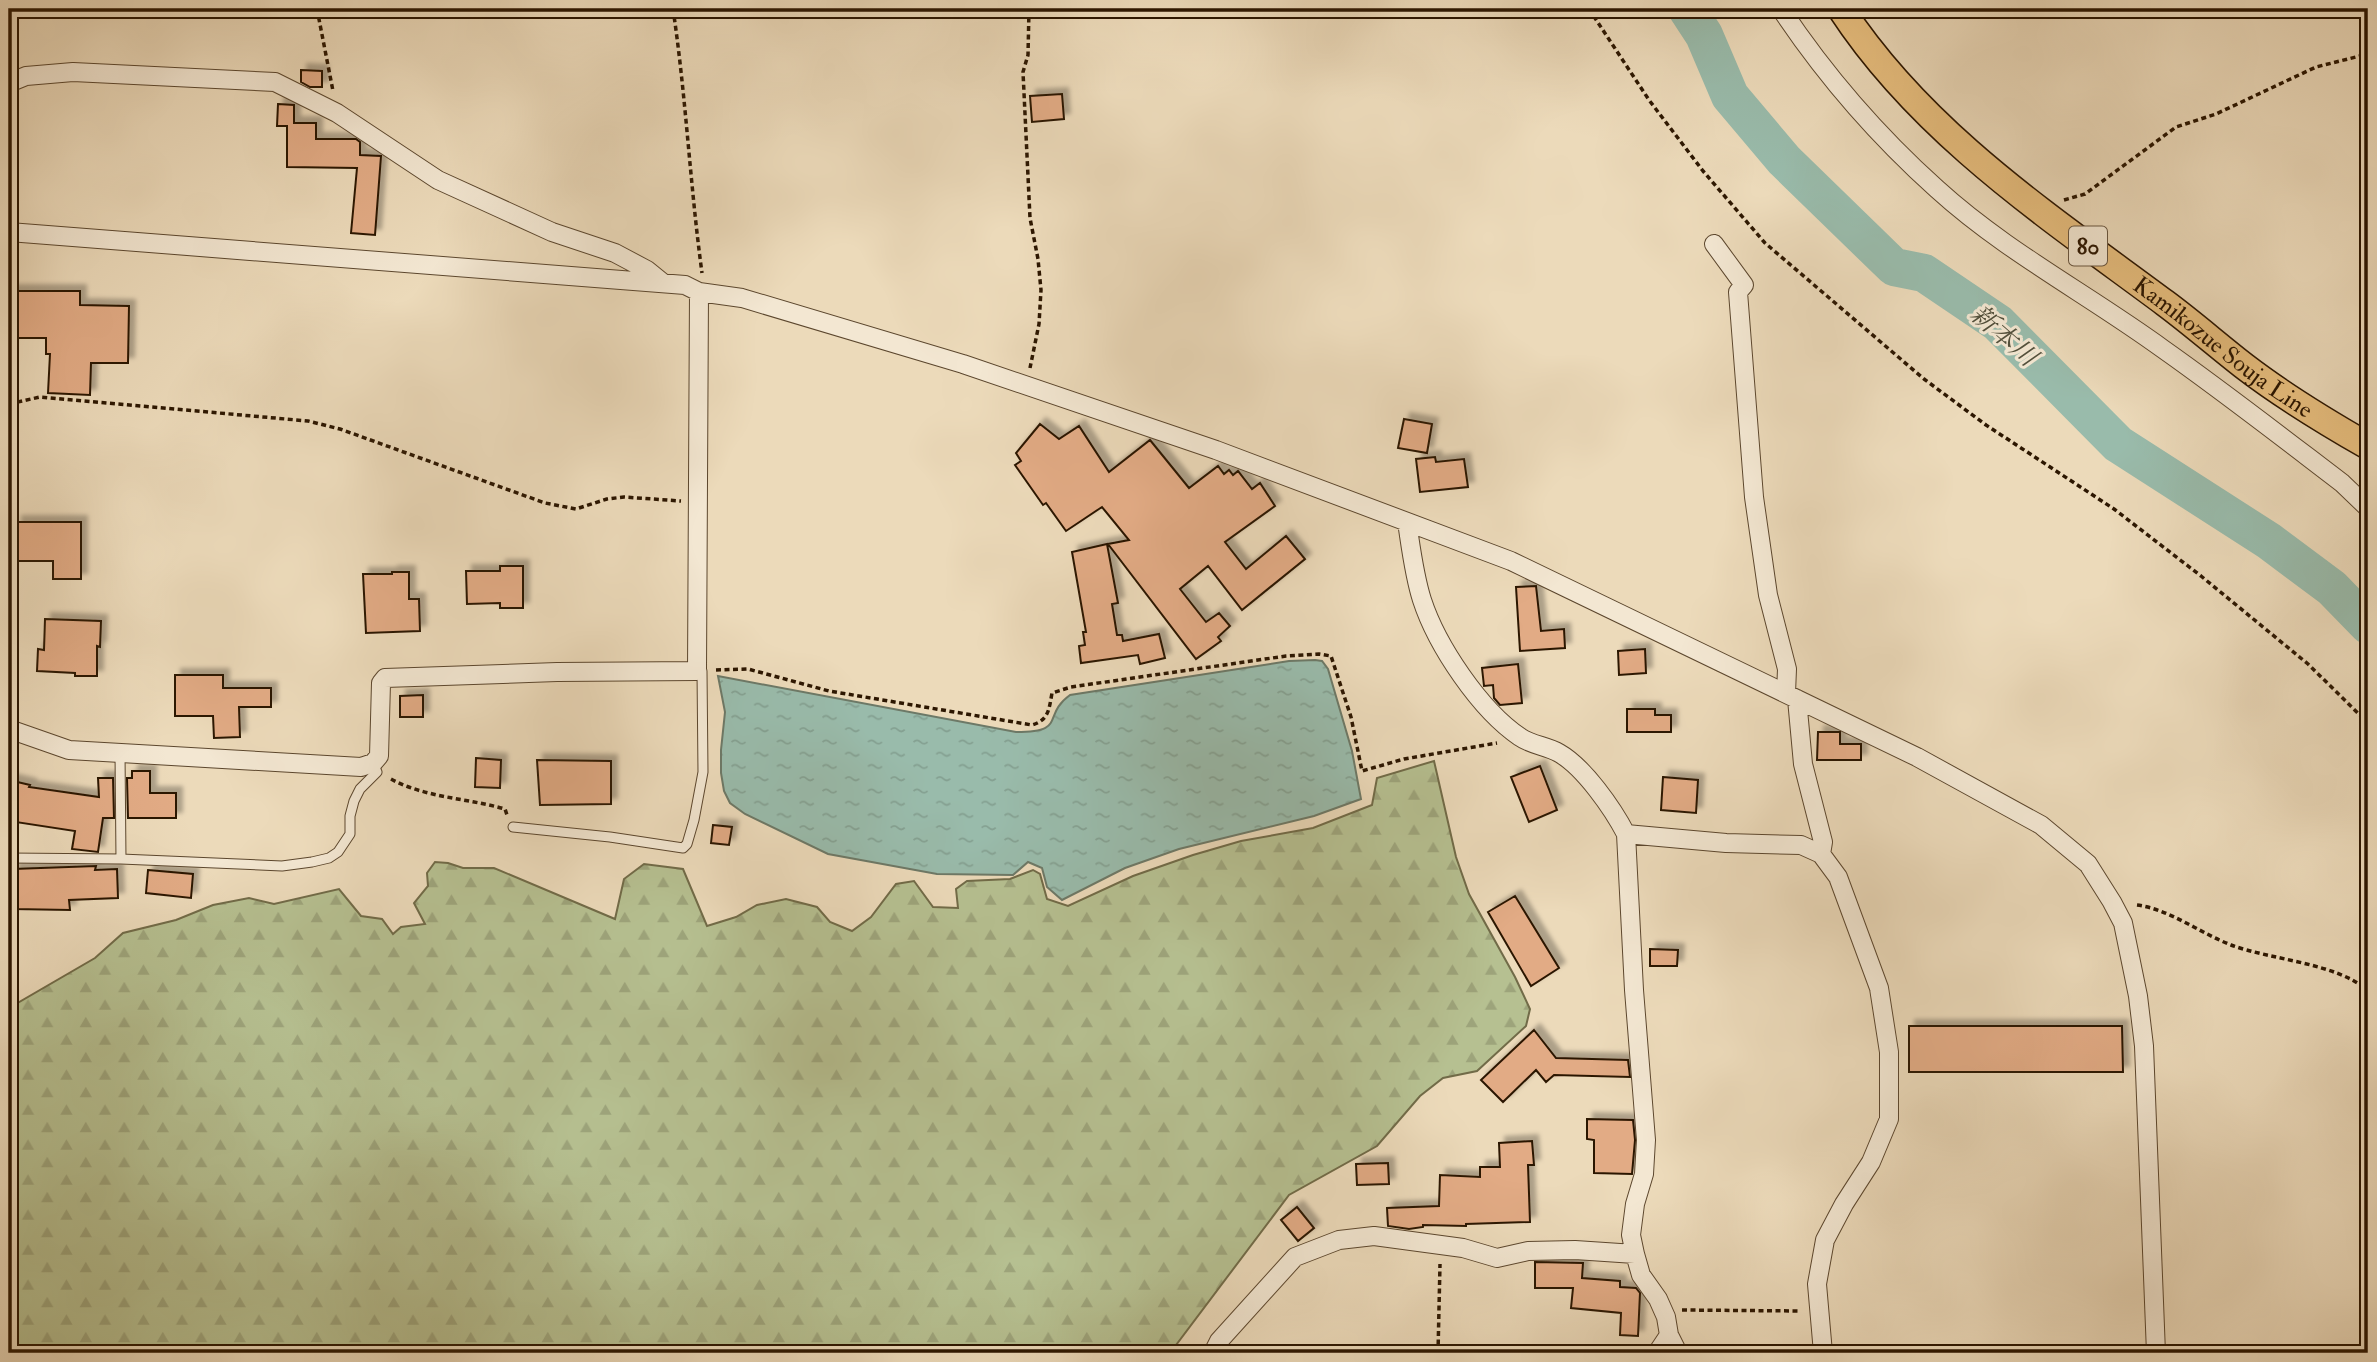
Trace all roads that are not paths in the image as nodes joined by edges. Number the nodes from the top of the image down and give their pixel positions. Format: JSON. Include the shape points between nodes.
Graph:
{"nodes":[{"id":1,"x":1781,"y":9,"type":"edge"},
{"id":2,"x":1842,"y":9,"type":"edge"},
{"id":3,"x":9,"y":83,"type":"edge"},
{"id":4,"x":9,"y":232,"type":"edge"},
{"id":5,"x":1714,"y":244,"type":"dead end"},
{"id":6,"x":663,"y":283,"type":"junction"},
{"id":7,"x":699,"y":292,"type":"junction"},
{"id":8,"x":2368,"y":446,"type":"edge"},
{"id":9,"x":2368,"y":508,"type":"edge"},
{"id":10,"x":1407,"y":522,"type":"junction"},
{"id":11,"x":702,"y":671,"type":"road end"},
{"id":12,"x":1792,"y":696,"type":"junction"},
{"id":13,"x":9,"y":729,"type":"edge"},
{"id":14,"x":120,"y":753,"type":"junction"},
{"id":15,"x":375,"y":767,"type":"junction"},
{"id":16,"x":513,"y":827,"type":"road end"},
{"id":17,"x":1626,"y":834,"type":"junction"},
{"id":18,"x":1821,"y":854,"type":"junction"},
{"id":19,"x":9,"y":858,"type":"edge"},
{"id":20,"x":121,"y":859,"type":"junction"},
{"id":21,"x":1635,"y":1254,"type":"junction"},
{"id":22,"x":1669,"y":1335,"type":"junction"},
{"id":23,"x":1213,"y":1353,"type":"edge"},
{"id":24,"x":1657,"y":1353,"type":"edge"},
{"id":25,"x":1678,"y":1353,"type":"edge"},
{"id":26,"x":1823,"y":1353,"type":"edge"},
{"id":27,"x":2156,"y":1353,"type":"edge"}],
"edges":[{"from":1,"to":9,"type":"street","via":[[1812,56],[1938,190],[2011,246],[2174,357]]},
{"from":2,"to":8,"type":"main road","name":"Kamikozue Souja Line","number":"80","via":[[1864,44],[1917,103],[1982,164],[2245,367]]},
{"from":3,"to":6,"type":"street","via":[[26,76],[73,72],[275,82],[337,113],[438,180],[552,232],[615,253]]},
{"from":4,"to":6,"type":"street"},
{"from":5,"to":12,"type":"street","via":[[1744,285],[1738,292],[1754,497],[1768,595]]},
{"from":6,"to":7,"type":"street"},
{"from":7,"to":10,"type":"street","via":[[741,298],[963,364],[1216,450]]},
{"from":7,"to":15,"type":"street","via":[[697,671],[385,678]]},
{"from":10,"to":12,"type":"street","via":[[1511,561]]},
{"from":10,"to":17,"type":"street","via":[[1423,602],[1453,662],[1487,709],[1521,738],[1560,754],[1588,780]]},
{"from":11,"to":16,"type":"lane","via":[[703,772],[694,820],[683,848]]},
{"from":12,"to":18,"type":"street","via":[[1812,809],[1823,842]]},
{"from":12,"to":27,"type":"street","via":[[2041,825],[2088,864],[2112,902],[2130,948],[2144,1046]]},
{"from":13,"to":14,"type":"street","via":[[69,750]]},
{"from":14,"to":15,"type":"street"},
{"from":14,"to":20,"type":"lane"},
{"from":15,"to":20,"type":"lane","via":[[354,801],[350,834],[329,858],[282,866]]},
{"from":17,"to":18,"type":"street","via":[[1801,845]]},
{"from":17,"to":21,"type":"street","via":[[1646,1140],[1631,1235]]},
{"from":18,"to":26,"type":"street","via":[[1838,877],[1879,988],[1889,1052],[1889,1119],[1871,1162],[1825,1240],[1817,1284]]},
{"from":19,"to":20,"type":"lane"},
{"from":21,"to":22,"type":"street","via":[[1641,1275],[1658,1299]]},
{"from":21,"to":23,"type":"street","via":[[1528,1251],[1497,1258],[1463,1248],[1374,1236],[1339,1240],[1295,1257],[1219,1340]]},
{"from":22,"to":24,"type":"street"},
{"from":22,"to":25,"type":"street"}]}
